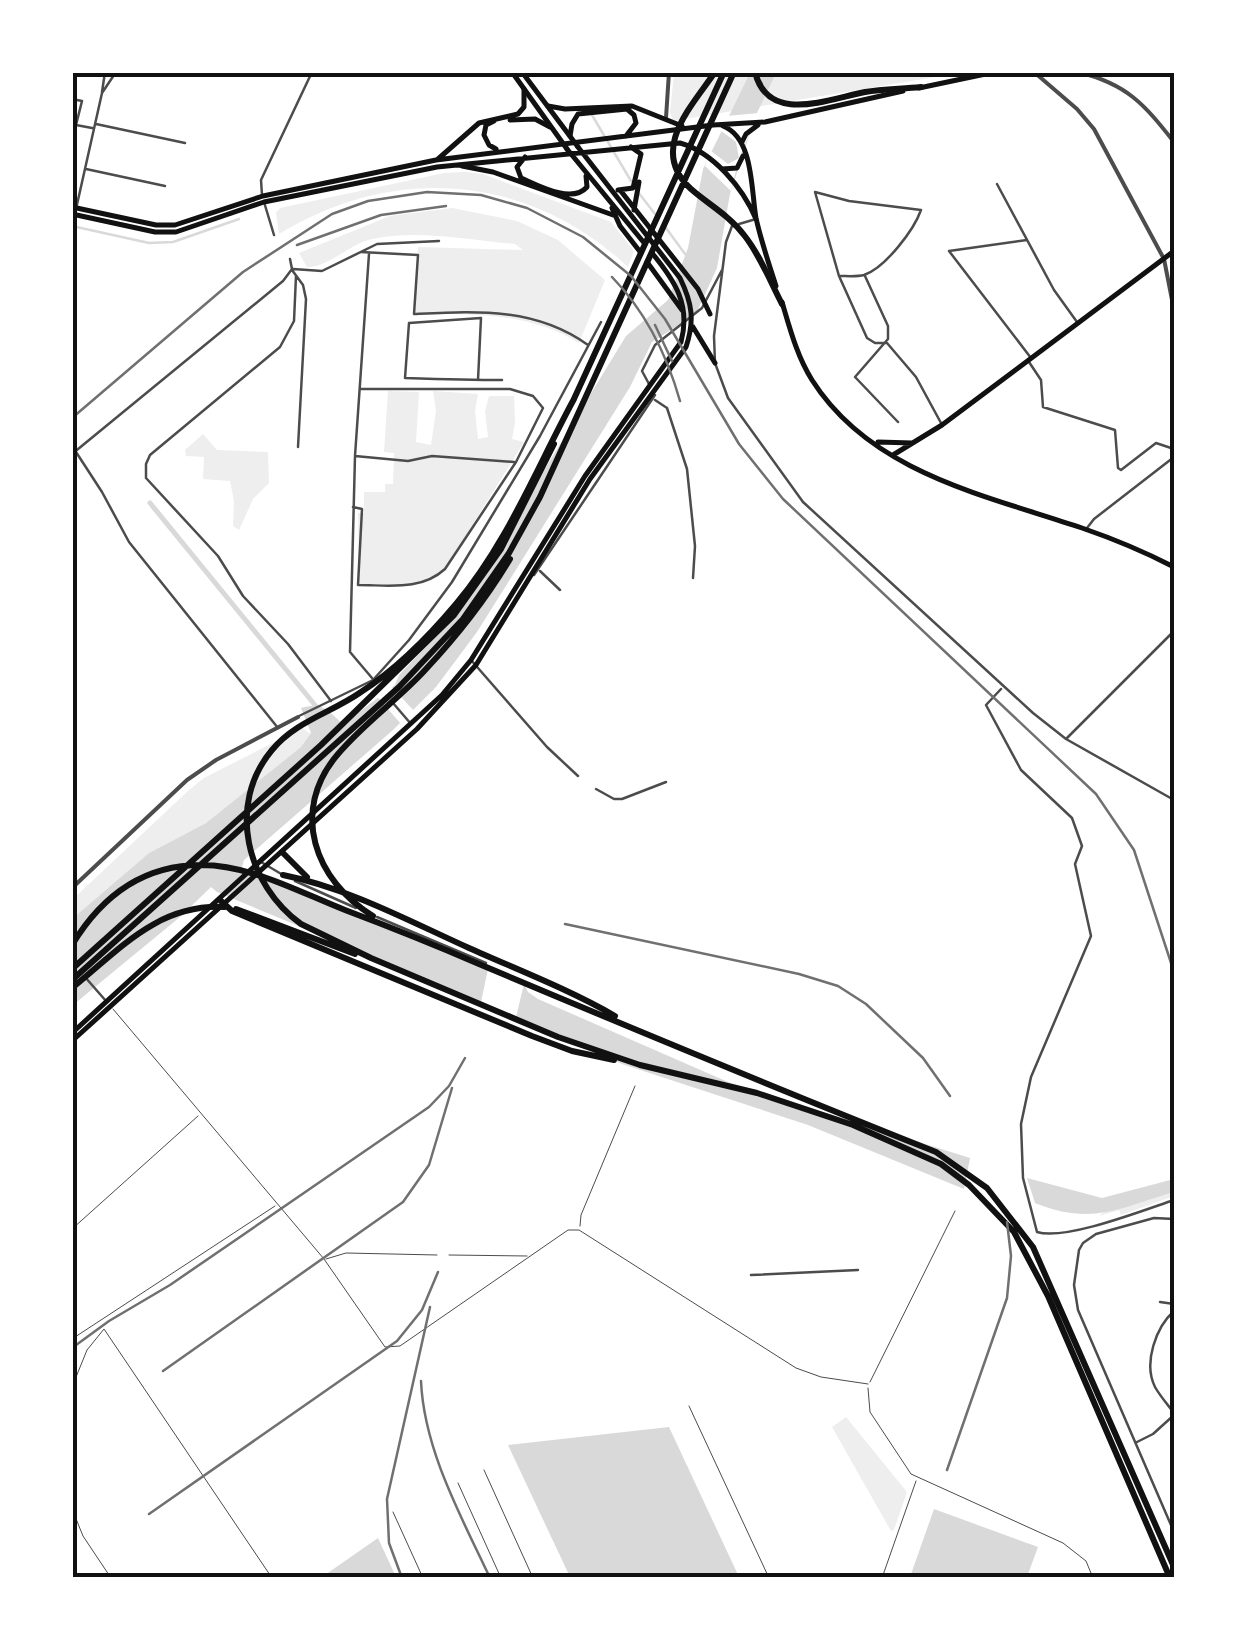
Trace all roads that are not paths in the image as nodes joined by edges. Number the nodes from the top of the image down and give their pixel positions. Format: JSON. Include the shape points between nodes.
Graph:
{"nodes":[{"id":1,"x":116,"y":72,"type":"edge"},
{"id":2,"x":312,"y":72,"type":"edge"},
{"id":3,"x":512,"y":72,"type":"edge"},
{"id":4,"x":522,"y":72,"type":"edge"},
{"id":5,"x":669,"y":72,"type":"edge"},
{"id":6,"x":714,"y":72,"type":"edge"},
{"id":7,"x":724,"y":72,"type":"edge"},
{"id":8,"x":734,"y":72,"type":"edge"},
{"id":9,"x":754,"y":72,"type":"edge"},
{"id":10,"x":995,"y":72,"type":"edge"},
{"id":11,"x":1034,"y":72,"type":"edge"},
{"id":12,"x":1078,"y":72,"type":"edge"},
{"id":13,"x":104,"y":73,"type":"edge"},
{"id":14,"x":921,"y":87,"type":"junction"},
{"id":15,"x":524,"y":89,"type":"junction"},
{"id":16,"x":102,"y":94,"type":"junction"},
{"id":17,"x":72,"y":99,"type":"edge"},
{"id":18,"x":545,"y":105,"type":"junction"},
{"id":19,"x":666,"y":120,"type":"junction"},
{"id":20,"x":765,"y":122,"type":"junction"},
{"id":21,"x":76,"y":125,"type":"junction"},
{"id":22,"x":716,"y":125,"type":"junction"},
{"id":23,"x":94,"y":126,"type":"junction"},
{"id":24,"x":550,"y":127,"type":"junction"},
{"id":25,"x":687,"y":128,"type":"junction"},
{"id":26,"x":73,"y":136,"type":"edge"},
{"id":27,"x":570,"y":136,"type":"junction"},
{"id":28,"x":619,"y":138,"type":"junction"},
{"id":29,"x":1174,"y":142,"type":"edge"},
{"id":30,"x":186,"y":143,"type":"dead end"},
{"id":31,"x":656,"y":144,"type":"junction"},
{"id":32,"x":742,"y":145,"type":"junction"},
{"id":33,"x":625,"y":146,"type":"junction"},
{"id":34,"x":499,"y":150,"type":"junction"},
{"id":35,"x":744,"y":153,"type":"junction"},
{"id":36,"x":529,"y":156,"type":"junction"},
{"id":37,"x":436,"y":160,"type":"junction"},
{"id":38,"x":454,"y":164,"type":"junction"},
{"id":39,"x":84,"y":169,"type":"junction"},
{"id":40,"x":720,"y":169,"type":"junction"},
{"id":41,"x":585,"y":173,"type":"junction"},
{"id":42,"x":638,"y":180,"type":"junction"},
{"id":43,"x":997,"y":184,"type":"dead end"},
{"id":44,"x":165,"y":186,"type":"dead end"},
{"id":45,"x":610,"y":187,"type":"junction"},
{"id":46,"x":620,"y":190,"type":"junction"},
{"id":47,"x":264,"y":199,"type":"junction"},
{"id":48,"x":611,"y":203,"type":"junction"},
{"id":49,"x":634,"y":210,"type":"junction"},
{"id":50,"x":74,"y":211,"type":"edge"},
{"id":51,"x":614,"y":215,"type":"junction"},
{"id":52,"x":756,"y":219,"type":"junction"},
{"id":53,"x":640,"y":226,"type":"junction"},
{"id":54,"x":274,"y":235,"type":"dead end"},
{"id":55,"x":1027,"y":240,"type":"junction"},
{"id":56,"x":439,"y":241,"type":"dead end"},
{"id":57,"x":1174,"y":251,"type":"edge"},
{"id":58,"x":361,"y":252,"type":"junction"},
{"id":59,"x":369,"y":254,"type":"junction"},
{"id":60,"x":1164,"y":258,"type":"junction"},
{"id":61,"x":290,"y":259,"type":"dead end"},
{"id":62,"x":292,"y":269,"type":"junction"},
{"id":63,"x":722,"y":269,"type":"junction"},
{"id":64,"x":864,"y":274,"type":"junction"},
{"id":65,"x":296,"y":276,"type":"junction"},
{"id":66,"x":840,"y":276,"type":"junction"},
{"id":67,"x":782,"y":304,"type":"junction"},
{"id":68,"x":1174,"y":310,"type":"edge"},
{"id":69,"x":710,"y":314,"type":"joint"},
{"id":70,"x":601,"y":322,"type":"dead end"},
{"id":71,"x":1078,"y":323,"type":"junction"},
{"id":72,"x":714,"y":336,"type":"junction"},
{"id":73,"x":887,"y":343,"type":"junction"},
{"id":74,"x":588,"y":345,"type":"junction"},
{"id":75,"x":1030,"y":359,"type":"junction"},
{"id":76,"x":715,"y":363,"type":"junction"},
{"id":77,"x":436,"y":379,"type":"junction"},
{"id":78,"x":478,"y":380,"type":"junction"},
{"id":79,"x":502,"y":380,"type":"dead end"},
{"id":80,"x":360,"y":389,"type":"junction"},
{"id":81,"x":436,"y":389,"type":"junction"},
{"id":82,"x":574,"y":399,"type":"junction"},
{"id":83,"x":653,"y":399,"type":"junction"},
{"id":84,"x":898,"y":422,"type":"dead end"},
{"id":85,"x":942,"y":425,"type":"junction"},
{"id":86,"x":875,"y":442,"type":"junction"},
{"id":87,"x":912,"y":444,"type":"junction"},
{"id":88,"x":298,"y":447,"type":"dead end"},
{"id":89,"x":1174,"y":449,"type":"edge"},
{"id":90,"x":74,"y":453,"type":"edge"},
{"id":91,"x":355,"y":456,"type":"junction"},
{"id":92,"x":893,"y":456,"type":"junction"},
{"id":93,"x":1174,"y":457,"type":"edge"},
{"id":94,"x":516,"y":462,"type":"junction"},
{"id":95,"x":545,"y":486,"type":"junction"},
{"id":96,"x":353,"y":507,"type":"junction"},
{"id":97,"x":1086,"y":530,"type":"junction"},
{"id":98,"x":538,"y":556,"type":"junction"},
{"id":99,"x":1174,"y":567,"type":"edge"},
{"id":100,"x":538,"y":570,"type":"junction"},
{"id":101,"x":693,"y":578,"type":"dead end"},
{"id":102,"x":526,"y":583,"type":"junction"},
{"id":103,"x":560,"y":590,"type":"dead end"},
{"id":104,"x":1174,"y":631,"type":"edge"},
{"id":105,"x":474,"y":663,"type":"junction"},
{"id":106,"x":374,"y":682,"type":"junction"},
{"id":107,"x":1002,"y":688,"type":"junction"},
{"id":108,"x":331,"y":701,"type":"junction"},
{"id":109,"x":298,"y":717,"type":"joint"},
{"id":110,"x":412,"y":724,"type":"junction"},
{"id":111,"x":278,"y":728,"type":"junction"},
{"id":112,"x":1066,"y":738,"type":"junction"},
{"id":113,"x":578,"y":776,"type":"dead end"},
{"id":114,"x":666,"y":782,"type":"dead end"},
{"id":115,"x":596,"y":789,"type":"dead end"},
{"id":116,"x":1174,"y":800,"type":"edge"},
{"id":117,"x":282,"y":852,"type":"junction"},
{"id":118,"x":260,"y":867,"type":"junction"},
{"id":119,"x":283,"y":875,"type":"junction"},
{"id":120,"x":312,"y":881,"type":"junction"},
{"id":121,"x":72,"y":888,"type":"edge"},
{"id":122,"x":223,"y":901,"type":"junction"},
{"id":123,"x":232,"y":910,"type":"junction"},
{"id":124,"x":216,"y":912,"type":"junction"},
{"id":125,"x":386,"y":924,"type":"junction"},
{"id":126,"x":72,"y":945,"type":"edge"},
{"id":127,"x":371,"y":958,"type":"junction"},
{"id":128,"x":486,"y":963,"type":"dead end"},
{"id":129,"x":72,"y":965,"type":"edge"},
{"id":130,"x":72,"y":980,"type":"edge"},
{"id":131,"x":72,"y":988,"type":"edge"},
{"id":132,"x":107,"y":1002,"type":"junction"},
{"id":133,"x":637,"y":1030,"type":"junction"},
{"id":134,"x":72,"y":1033,"type":"edge"},
{"id":135,"x":72,"y":1041,"type":"edge"},
{"id":136,"x":640,"y":1066,"type":"junction"},
{"id":137,"x":636,"y":1086,"type":"dead end"},
{"id":138,"x":200,"y":1114,"type":"junction"},
{"id":139,"x":1174,"y":1200,"type":"edge"},
{"id":140,"x":277,"y":1204,"type":"junction"},
{"id":141,"x":956,"y":1210,"type":"dead end"},
{"id":142,"x":1174,"y":1220,"type":"edge"},
{"id":143,"x":72,"y":1229,"type":"edge"},
{"id":144,"x":579,"y":1230,"type":"junction"},
{"id":145,"x":437,"y":1255,"type":"dead end"},
{"id":146,"x":449,"y":1255,"type":"dead end"},
{"id":147,"x":531,"y":1256,"type":"junction"},
{"id":148,"x":324,"y":1259,"type":"junction"},
{"id":149,"x":858,"y":1270,"type":"dead end"},
{"id":150,"x":752,"y":1275,"type":"dead end"},
{"id":151,"x":1160,"y":1302,"type":"dead end"},
{"id":152,"x":1174,"y":1304,"type":"edge"},
{"id":153,"x":1174,"y":1311,"type":"edge"},
{"id":154,"x":72,"y":1339,"type":"edge"},
{"id":155,"x":868,"y":1384,"type":"junction"},
{"id":156,"x":72,"y":1387,"type":"edge"},
{"id":157,"x":689,"y":1406,"type":"dead end"},
{"id":158,"x":1174,"y":1414,"type":"edge"},
{"id":159,"x":1135,"y":1442,"type":"junction"},
{"id":160,"x":484,"y":1470,"type":"dead end"},
{"id":161,"x":918,"y":1478,"type":"junction"},
{"id":162,"x":458,"y":1483,"type":"dead end"},
{"id":163,"x":72,"y":1509,"type":"edge"},
{"id":164,"x":393,"y":1512,"type":"dead end"},
{"id":165,"x":1174,"y":1532,"type":"edge"},
{"id":166,"x":1174,"y":1566,"type":"edge"},
{"id":167,"x":112,"y":1578,"type":"edge"},
{"id":168,"x":272,"y":1578,"type":"edge"},
{"id":169,"x":424,"y":1578,"type":"edge"},
{"id":170,"x":500,"y":1578,"type":"edge"},
{"id":171,"x":532,"y":1578,"type":"edge"},
{"id":172,"x":769,"y":1578,"type":"edge"},
{"id":173,"x":882,"y":1578,"type":"edge"},
{"id":174,"x":1092,"y":1578,"type":"edge"},
{"id":175,"x":1170,"y":1578,"type":"edge"}],
"edges":[{"from":1,"to":16,"type":"street"},
{"from":2,"to":47,"type":"street","via":[[261,180]]},
{"from":3,"to":15,"type":"main road"},
{"from":4,"to":18,"type":"main road"},
{"from":5,"to":19,"type":"street"},
{"from":6,"to":67,"type":"highway","via":[[678,125],[674,160],[690,188],[744,235]]},
{"from":7,"to":82,"type":"highway"},
{"from":8,"to":95,"type":"highway"},
{"from":9,"to":14,"type":"highway","via":[[764,93],[784,104]]},
{"from":10,"to":14,"type":"main road"},
{"from":11,"to":60,"type":"street","via":[[1086,118]]},
{"from":12,"to":29,"type":"street","via":[[1130,92]]},
{"from":13,"to":16,"type":"street"},
{"from":14,"to":20,"type":"main road"},
{"from":15,"to":24,"type":"main road"},
{"from":15,"to":37,"type":"main road","via":[[518,114],[479,123]]},
{"from":16,"to":23,"type":"street"},
{"from":17,"to":21,"type":"street","via":[[82,102]]},
{"from":18,"to":19,"type":"main road","via":[[632,106]]},
{"from":18,"to":27,"type":"main road"},
{"from":19,"to":25,"type":"main road"},
{"from":20,"to":22,"type":"main road"},
{"from":20,"to":32,"type":"main road"},
{"from":21,"to":23,"type":"street"},
{"from":21,"to":26,"type":"street"},
{"from":22,"to":25,"type":"main road"},
{"from":22,"to":32,"type":"main road","via":[[734,132]]},
{"from":23,"to":30,"type":"street"},
{"from":23,"to":39,"type":"street"},
{"from":24,"to":34,"type":"main road","via":[[526,118],[490,122],[484,140]]},
{"from":24,"to":41,"type":"main road"},
{"from":25,"to":28,"type":"main road"},
{"from":27,"to":28,"type":"main road","via":[[582,113],[628,109],[636,124]]},
{"from":27,"to":45,"type":"main road"},
{"from":28,"to":34,"type":"main road"},
{"from":31,"to":33,"type":"main road"},
{"from":31,"to":40,"type":"main road","via":[[688,145]]},
{"from":31,"to":42,"type":"main road"},
{"from":32,"to":35,"type":"main road"},
{"from":33,"to":36,"type":"main road"},
{"from":33,"to":42,"type":"main road","via":[[641,154]]},
{"from":34,"to":37,"type":"main road"},
{"from":35,"to":40,"type":"main road","via":[[737,168]]},
{"from":35,"to":52,"type":"main road"},
{"from":36,"to":38,"type":"main road"},
{"from":36,"to":41,"type":"main road","via":[[517,167],[521,178],[573,196],[586,186]]},
{"from":37,"to":47,"type":"main road"},
{"from":38,"to":47,"type":"main road"},
{"from":38,"to":51,"type":"main road"},
{"from":39,"to":44,"type":"street"},
{"from":39,"to":50,"type":"street"},
{"from":40,"to":52,"type":"main road"},
{"from":41,"to":48,"type":"main road"},
{"from":42,"to":46,"type":"main road"},
{"from":42,"to":49,"type":"main road"},
{"from":43,"to":55,"type":"street"},
{"from":45,"to":46,"type":"main road"},
{"from":45,"to":53,"type":"main road"},
{"from":46,"to":49,"type":"main road"},
{"from":47,"to":50,"type":"main road","via":[[162,233]]},
{"from":47,"to":54,"type":"street"},
{"from":48,"to":51,"type":"main road"},
{"from":48,"to":53,"type":"main road"},
{"from":49,"to":53,"type":"main road"},
{"from":51,"to":76,"type":"main road"},
{"from":52,"to":63,"type":"street","via":[[730,228]]},
{"from":52,"to":67,"type":"main road"},
{"from":53,"to":69,"type":"main road","via":[[698,289]]},
{"from":53,"to":98,"type":"main road","via":[[680,278],[693,326],[686,347]]},
{"from":55,"to":71,"type":"street"},
{"from":55,"to":75,"type":"street","via":[[949,251]]},
{"from":56,"to":58,"type":"street","via":[[377,244]]},
{"from":57,"to":60,"type":"main road"},
{"from":58,"to":59,"type":"street"},
{"from":58,"to":62,"type":"street","via":[[322,271]]},
{"from":59,"to":74,"type":"street","via":[[418,255],[414,314],[524,316],[564,328]]},
{"from":59,"to":80,"type":"street"},
{"from":60,"to":68,"type":"street"},
{"from":60,"to":71,"type":"main road"},
{"from":61,"to":62,"type":"street"},
{"from":62,"to":65,"type":"street"},
{"from":62,"to":90,"type":"street"},
{"from":63,"to":72,"type":"street"},
{"from":63,"to":83,"type":"street","via":[[695,317],[652,349],[642,371]]},
{"from":64,"to":66,"type":"street"},
{"from":64,"to":66,"type":"street","via":[[914,229],[921,210],[815,192]]},
{"from":64,"to":73,"type":"street","via":[[888,326]]},
{"from":65,"to":88,"type":"street","via":[[306,299]]},
{"from":65,"to":108,"type":"street","via":[[294,322],[280,347],[150,455],[146,478],[218,556]]},
{"from":66,"to":73,"type":"street","via":[[867,338]]},
{"from":67,"to":86,"type":"main road","via":[[813,381],[834,409]]},
{"from":69,"to":72,"type":"street"},
{"from":70,"to":74,"type":"street"},
{"from":71,"to":75,"type":"main road"},
{"from":72,"to":76,"type":"street"},
{"from":73,"to":84,"type":"street","via":[[855,377]]},
{"from":73,"to":85,"type":"street","via":[[916,377]]},
{"from":74,"to":106,"type":"street","via":[[452,582]]},
{"from":75,"to":85,"type":"main road"},
{"from":75,"to":89,"type":"street","via":[[1041,380],[1043,407],[1116,430],[1121,470],[1156,443]]},
{"from":76,"to":107,"type":"street","via":[[728,398],[803,502]]},
{"from":77,"to":78,"type":"street"},
{"from":77,"to":78,"type":"street","via":[[405,378],[409,323],[481,318]]},
{"from":77,"to":81,"type":"street"},
{"from":78,"to":79,"type":"street"},
{"from":80,"to":81,"type":"street"},
{"from":80,"to":91,"type":"street"},
{"from":81,"to":94,"type":"street","via":[[533,396],[543,408]]},
{"from":82,"to":127,"type":"highway","via":[[497,546],[454,607],[362,692],[290,731],[254,783],[247,830],[264,886],[301,924]]},
{"from":82,"to":129,"type":"highway","via":[[501,549],[454,616]]},
{"from":83,"to":100,"type":"street"},
{"from":83,"to":101,"type":"street","via":[[667,408],[687,469]]},
{"from":85,"to":87,"type":"main road"},
{"from":86,"to":87,"type":"main road"},
{"from":86,"to":92,"type":"main road"},
{"from":87,"to":92,"type":"main road"},
{"from":90,"to":111,"type":"street","via":[[129,542]]},
{"from":91,"to":94,"type":"street"},
{"from":91,"to":96,"type":"street"},
{"from":92,"to":97,"type":"main road","via":[[948,484]]},
{"from":93,"to":97,"type":"street"},
{"from":94,"to":96,"type":"street","via":[[432,582],[358,585],[362,509]]},
{"from":95,"to":125,"type":"highway","via":[[510,559],[467,621],[336,756],[320,786],[313,834],[321,864],[347,900]]},
{"from":95,"to":130,"type":"highway","via":[[463,619],[400,687]]},
{"from":96,"to":106,"type":"street","via":[[350,652]]},
{"from":97,"to":99,"type":"main road"},
{"from":98,"to":102,"type":"main road"},
{"from":98,"to":105,"type":"main road"},
{"from":100,"to":102,"type":"street"},
{"from":100,"to":103,"type":"street"},
{"from":102,"to":105,"type":"main road"},
{"from":104,"to":112,"type":"street"},
{"from":105,"to":110,"type":"main road"},
{"from":105,"to":113,"type":"street"},
{"from":106,"to":108,"type":"street"},
{"from":106,"to":110,"type":"street"},
{"from":107,"to":112,"type":"street"},
{"from":107,"to":139,"type":"street","via":[[986,704],[1005,743],[1021,770],[1072,818],[1082,846],[1075,864],[1090,936],[1030,1077],[1021,1124],[1023,1178],[1037,1232],[1092,1226]]},
{"from":108,"to":109,"type":"street"},
{"from":109,"to":111,"type":"street"},
{"from":110,"to":117,"type":"main road"},
{"from":110,"to":118,"type":"main road"},
{"from":111,"to":121,"type":"street","via":[[187,780]]},
{"from":112,"to":116,"type":"street"},
{"from":114,"to":115,"type":"street","via":[[614,800]]},
{"from":117,"to":118,"type":"main road"},
{"from":117,"to":120,"type":"highway"},
{"from":118,"to":119,"type":"street"},
{"from":118,"to":122,"type":"main road"},
{"from":119,"to":120,"type":"highway"},
{"from":119,"to":128,"type":"street"},
{"from":120,"to":133,"type":"highway","via":[[584,998]]},
{"from":122,"to":123,"type":"highway"},
{"from":122,"to":124,"type":"main road"},
{"from":122,"to":132,"type":"main road"},
{"from":123,"to":124,"type":"highway"},
{"from":123,"to":136,"type":"highway","via":[[572,1051]]},
{"from":124,"to":132,"type":"main road"},
{"from":125,"to":126,"type":"highway","via":[[256,875],[182,866],[146,875],[112,896]]},
{"from":125,"to":133,"type":"highway"},
{"from":127,"to":131,"type":"highway","via":[[246,911],[205,906],[158,919]]},
{"from":127,"to":136,"type":"highway"},
{"from":129,"to":132,"type":"street"},
{"from":132,"to":134,"type":"main road"},
{"from":132,"to":135,"type":"main road"},
{"from":132,"to":138,"type":"lane"},
{"from":133,"to":166,"type":"highway","via":[[936,1152],[987,1188],[1033,1247]]},
{"from":136,"to":175,"type":"highway","via":[[757,1093],[870,1132],[941,1164],[993,1206],[1048,1296]]},
{"from":137,"to":144,"type":"lane"},
{"from":138,"to":140,"type":"lane"},
{"from":138,"to":143,"type":"lane"},
{"from":140,"to":148,"type":"lane"},
{"from":140,"to":154,"type":"lane"},
{"from":141,"to":155,"type":"lane"},
{"from":142,"to":159,"type":"street","via":[[1154,1218],[1096,1234],[1079,1250],[1074,1299]]},
{"from":144,"to":147,"type":"lane","via":[[568,1230]]},
{"from":144,"to":155,"type":"lane","via":[[796,1368]]},
{"from":145,"to":148,"type":"lane"},
{"from":146,"to":147,"type":"lane"},
{"from":147,"to":148,"type":"lane","via":[[400,1346],[388,1347]]},
{"from":149,"to":150,"type":"street"},
{"from":151,"to":152,"type":"street"},
{"from":153,"to":158,"type":"street","via":[[1156,1336],[1151,1371]]},
{"from":155,"to":161,"type":"lane","via":[[870,1412]]},
{"from":156,"to":168,"type":"lane","via":[[104,1329]]},
{"from":157,"to":172,"type":"lane"},
{"from":158,"to":159,"type":"street"},
{"from":159,"to":165,"type":"street"},
{"from":160,"to":171,"type":"lane"},
{"from":161,"to":173,"type":"lane"},
{"from":161,"to":174,"type":"lane","via":[[1063,1543],[1086,1560]]},
{"from":162,"to":170,"type":"lane"},
{"from":163,"to":167,"type":"lane"},
{"from":164,"to":169,"type":"lane"}]}
